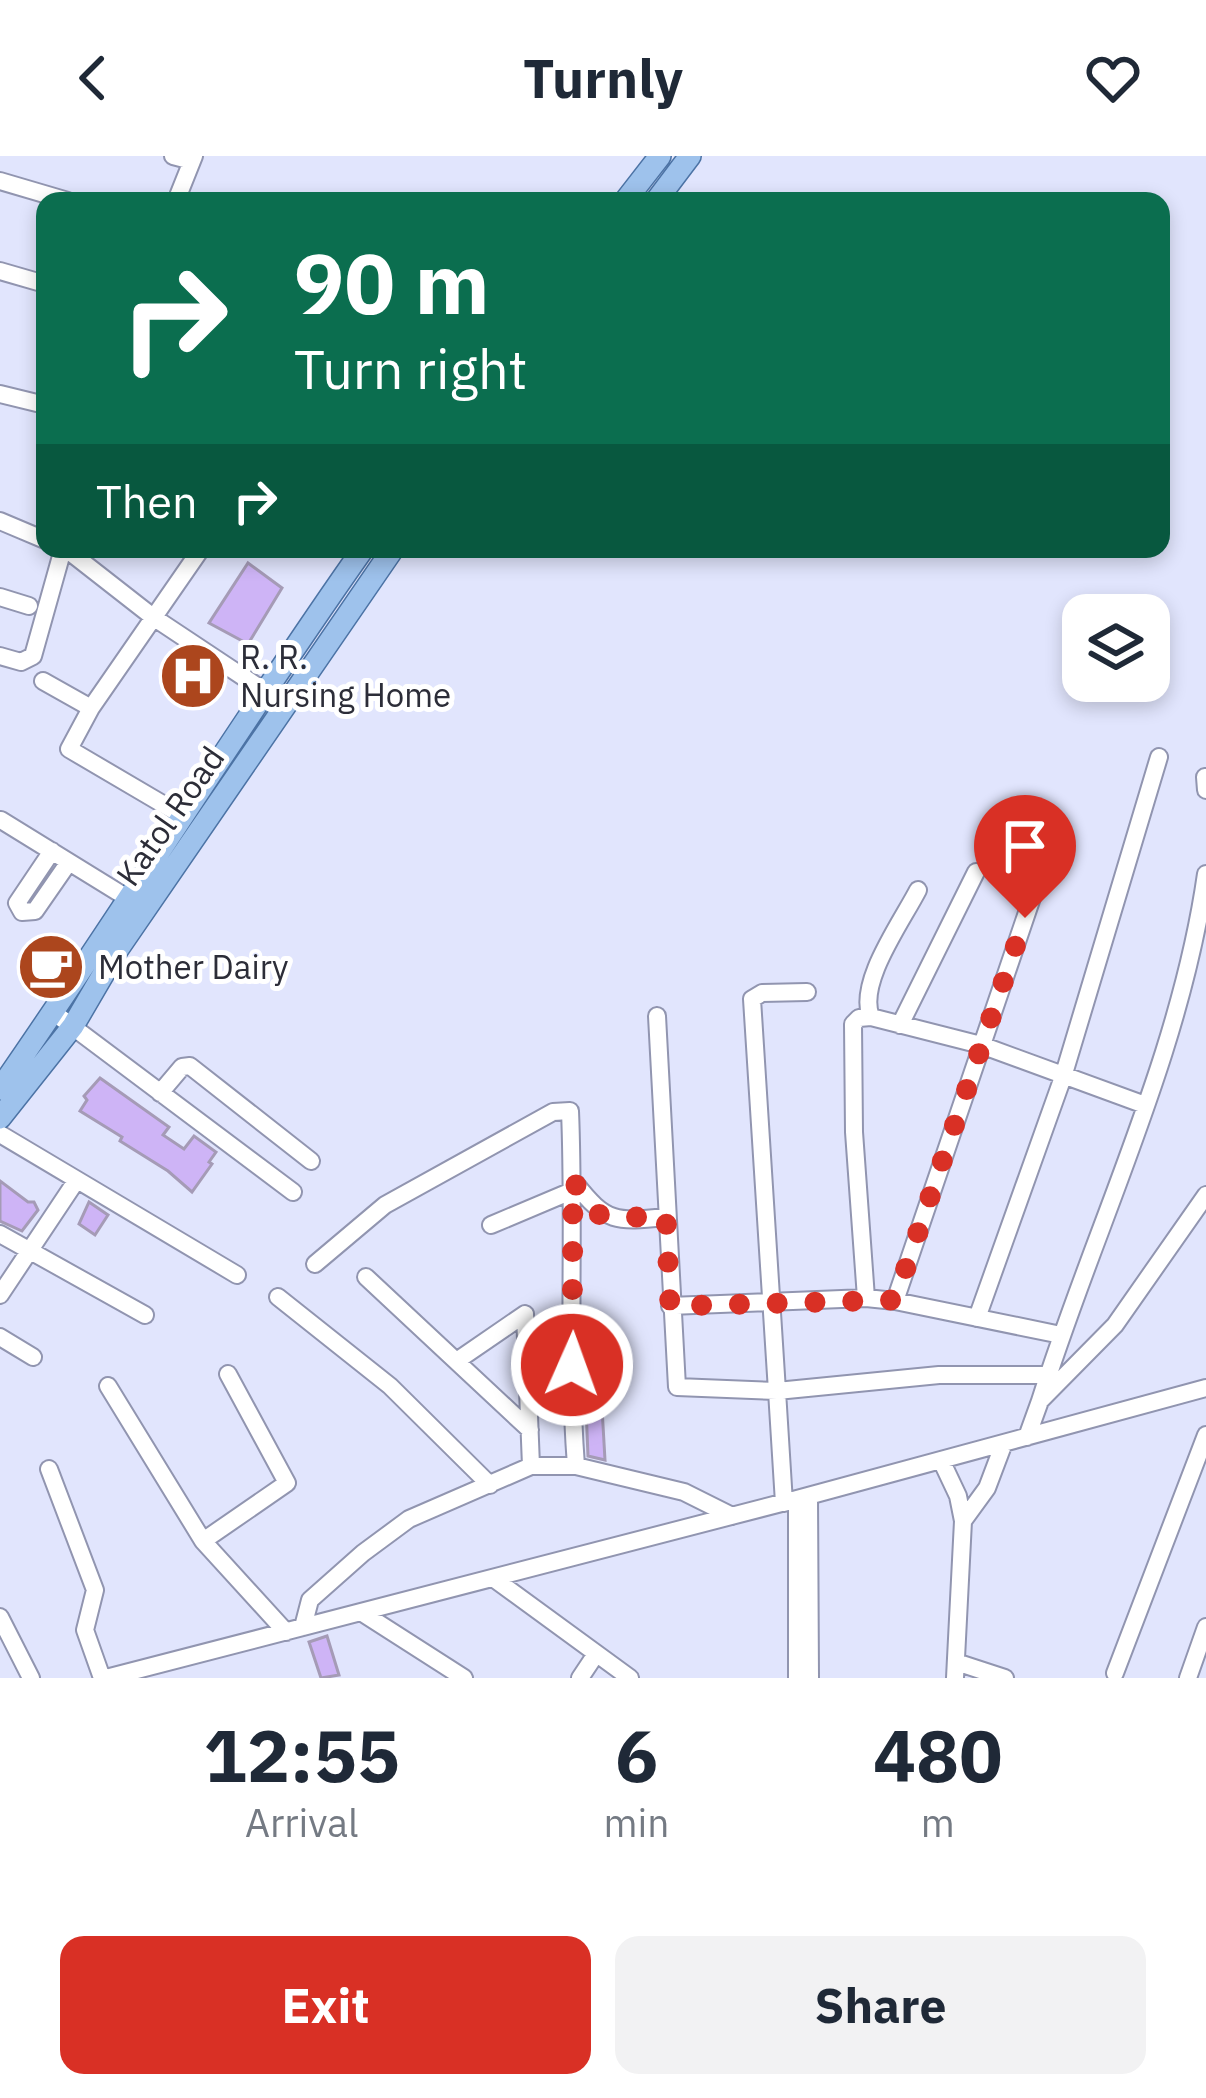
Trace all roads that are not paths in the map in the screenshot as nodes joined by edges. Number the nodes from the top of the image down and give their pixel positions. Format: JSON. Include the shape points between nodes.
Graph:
{"nodes":[{"id":1,"x":660,"y":156,"type":"edge"},
{"id":2,"x":690,"y":156,"type":"edge"},
{"id":3,"x":186,"y":158,"type":"edge"},
{"id":4,"x":0,"y":181,"type":"edge"},
{"id":5,"x":37,"y":192,"type":"edge"},
{"id":6,"x":178,"y":192,"type":"edge"},
{"id":7,"x":633,"y":192,"type":"edge"},
{"id":8,"x":663,"y":192,"type":"edge"},
{"id":9,"x":0,"y":271,"type":"edge"},
{"id":10,"x":36,"y":281,"type":"edge"},
{"id":11,"x":0,"y":394,"type":"edge"},
{"id":12,"x":36,"y":402,"type":"edge"},
{"id":13,"x":0,"y":521,"type":"edge"},
{"id":14,"x":36,"y":536,"type":"edge"},
{"id":15,"x":61,"y":558,"type":"edge"},
{"id":16,"x":76,"y":558,"type":"edge"},
{"id":17,"x":194,"y":558,"type":"edge"},
{"id":18,"x":357,"y":558,"type":"edge"},
{"id":19,"x":387,"y":558,"type":"edge"},
{"id":20,"x":0,"y":597,"type":"edge"},
{"id":21,"x":29,"y":606,"type":"dead end"},
{"id":22,"x":152,"y":616,"type":"junction"},
{"id":23,"x":0,"y":656,"type":"edge"},
{"id":24,"x":43,"y":681,"type":"dead end"},
{"id":25,"x":263,"y":690,"type":"junction"},
{"id":26,"x":284,"y":704,"type":"junction"},
{"id":27,"x":91,"y":709,"type":"junction"},
{"id":28,"x":1159,"y":758,"type":"dead end"},
{"id":29,"x":1205,"y":777,"type":"edge"},
{"id":30,"x":1206,"y":790,"type":"edge"},
{"id":31,"x":183,"y":817,"type":"junction"},
{"id":32,"x":1,"y":820,"type":"edge"},
{"id":33,"x":1054,"y":833,"type":"dead end"},
{"id":34,"x":52,"y":851,"type":"junction"},
{"id":35,"x":69,"y":862,"type":"junction"},
{"id":36,"x":976,"y":872,"type":"dead end"},
{"id":37,"x":1206,"y":874,"type":"edge"},
{"id":38,"x":918,"y":890,"type":"dead end"},
{"id":39,"x":129,"y":899,"type":"junction"},
{"id":40,"x":806,"y":992,"type":"dead end"},
{"id":41,"x":53,"y":1012,"type":"junction"},
{"id":42,"x":657,"y":1016,"type":"dead end"},
{"id":43,"x":871,"y":1017,"type":"junction"},
{"id":44,"x":900,"y":1024,"type":"junction"},
{"id":45,"x":73,"y":1026,"type":"junction"},
{"id":46,"x":981,"y":1045,"type":"junction"},
{"id":47,"x":7,"y":1065,"type":"edge"},
{"id":48,"x":1063,"y":1077,"type":"junction"},
{"id":49,"x":0,"y":1089,"type":"edge"},
{"id":50,"x":160,"y":1093,"type":"junction"},
{"id":51,"x":1145,"y":1105,"type":"junction"},
{"id":52,"x":0,"y":1118,"type":"edge"},
{"id":53,"x":0,"y":1134,"type":"edge"},
{"id":54,"x":310,"y":1161,"type":"dead end"},
{"id":55,"x":76,"y":1181,"type":"junction"},
{"id":56,"x":573,"y":1186,"type":"junction"},
{"id":57,"x":293,"y":1192,"type":"dead end"},
{"id":58,"x":1206,"y":1195,"type":"edge"},
{"id":59,"x":666,"y":1216,"type":"junction"},
{"id":60,"x":491,"y":1225,"type":"dead end"},
{"id":61,"x":0,"y":1234,"type":"edge"},
{"id":62,"x":29,"y":1252,"type":"junction"},
{"id":63,"x":315,"y":1264,"type":"dead end"},
{"id":64,"x":237,"y":1275,"type":"dead end"},
{"id":65,"x":366,"y":1276,"type":"dead end"},
{"id":66,"x":0,"y":1295,"type":"edge"},
{"id":67,"x":278,"y":1298,"type":"dead end"},
{"id":68,"x":866,"y":1298,"type":"junction"},
{"id":69,"x":895,"y":1300,"type":"junction"},
{"id":70,"x":771,"y":1303,"type":"junction"},
{"id":71,"x":670,"y":1306,"type":"junction"},
{"id":72,"x":145,"y":1315,"type":"dead end"},
{"id":73,"x":976,"y":1318,"type":"junction"},
{"id":74,"x":1061,"y":1335,"type":"junction"},
{"id":75,"x":0,"y":1336,"type":"edge"},
{"id":76,"x":33,"y":1357,"type":"dead end"},
{"id":77,"x":458,"y":1360,"type":"junction"},
{"id":78,"x":227,"y":1374,"type":"dead end"},
{"id":79,"x":1048,"y":1376,"type":"junction"},
{"id":80,"x":108,"y":1386,"type":"dead end"},
{"id":81,"x":1206,"y":1388,"type":"edge"},
{"id":82,"x":777,"y":1391,"type":"junction"},
{"id":83,"x":1040,"y":1401,"type":"junction"},
{"id":84,"x":530,"y":1430,"type":"junction"},
{"id":85,"x":1206,"y":1435,"type":"edge"},
{"id":86,"x":1027,"y":1437,"type":"junction"},
{"id":87,"x":1004,"y":1443,"type":"junction"},
{"id":88,"x":941,"y":1460,"type":"junction"},
{"id":89,"x":531,"y":1466,"type":"junction"},
{"id":90,"x":576,"y":1466,"type":"junction"},
{"id":91,"x":49,"y":1468,"type":"dead end"},
{"id":92,"x":490,"y":1485,"type":"junction"},
{"id":93,"x":796,"y":1499,"type":"junction"},
{"id":94,"x":732,"y":1516,"type":"junction"},
{"id":95,"x":963,"y":1521,"type":"junction"},
{"id":96,"x":203,"y":1541,"type":"junction"},
{"id":97,"x":493,"y":1578,"type":"junction"},
{"id":98,"x":361,"y":1612,"type":"junction"},
{"id":99,"x":0,"y":1617,"type":"edge"},
{"id":100,"x":1206,"y":1627,"type":"edge"},
{"id":101,"x":294,"y":1629,"type":"junction"},
{"id":102,"x":596,"y":1654,"type":"junction"},
{"id":103,"x":955,"y":1670,"type":"edge"},
{"id":104,"x":1114,"y":1673,"type":"dead end"},
{"id":105,"x":31,"y":1678,"type":"edge"},
{"id":106,"x":104,"y":1678,"type":"edge"},
{"id":107,"x":464,"y":1678,"type":"edge"},
{"id":108,"x":580,"y":1678,"type":"edge"},
{"id":109,"x":630,"y":1678,"type":"edge"},
{"id":110,"x":797,"y":1678,"type":"edge"},
{"id":111,"x":810,"y":1678,"type":"edge"},
{"id":112,"x":1005,"y":1678,"type":"edge"},
{"id":113,"x":1188,"y":1678,"type":"edge"}],
"edges":[{"from":1,"to":7,"type":"main road"},
{"from":2,"to":8,"type":"main road"},
{"from":3,"to":6,"type":"street"},
{"from":4,"to":5,"type":"street"},
{"from":9,"to":10,"type":"street"},
{"from":11,"to":12,"type":"street"},
{"from":13,"to":14,"type":"street"},
{"from":15,"to":23,"type":"street","via":[[33,656]]},
{"from":16,"to":22,"type":"street"},
{"from":17,"to":22,"type":"street"},
{"from":18,"to":25,"type":"main road","name":"Katol Road"},
{"from":19,"to":26,"type":"main road","name":"Katol Road"},
{"from":20,"to":21,"type":"street"},
{"from":22,"to":25,"type":"street"},
{"from":22,"to":27,"type":"street"},
{"from":24,"to":27,"type":"street"},
{"from":25,"to":26,"type":"street"},
{"from":25,"to":31,"type":"main road","name":"Katol Road"},
{"from":26,"to":45,"type":"main road","name":"Katol Road"},
{"from":27,"to":31,"type":"street","via":[[68,749]]},
{"from":28,"to":48,"type":"street"},
{"from":29,"to":30,"type":"street"},
{"from":31,"to":39,"type":"main road","name":"Katol Road"},
{"from":32,"to":34,"type":"street"},
{"from":33,"to":46,"type":"street"},
{"from":34,"to":35,"type":"street"},
{"from":34,"to":35,"type":"street","via":[[17,903],[22,912],[35,911]]},
{"from":35,"to":39,"type":"street"},
{"from":36,"to":44,"type":"street"},
{"from":37,"to":51,"type":"street","via":[[1197,939]]},
{"from":38,"to":43,"type":"street","via":[[868,985]]},
{"from":39,"to":41,"type":"main road","name":"Katol Road"},
{"from":40,"to":70,"type":"street","via":[[752,999]]},
{"from":41,"to":45,"type":"street"},
{"from":41,"to":47,"type":"main road","name":"Katol Road"},
{"from":42,"to":59,"type":"street"},
{"from":43,"to":44,"type":"street"},
{"from":43,"to":68,"type":"street","via":[[859,1018],[851,1031]]},
{"from":44,"to":46,"type":"street"},
{"from":45,"to":50,"type":"street"},
{"from":45,"to":52,"type":"main road","name":"Katol Road"},
{"from":46,"to":48,"type":"street"},
{"from":46,"to":69,"type":"street"},
{"from":47,"to":49,"type":"main road","name":"Katol Road"},
{"from":48,"to":51,"type":"street"},
{"from":48,"to":73,"type":"street"},
{"from":50,"to":54,"type":"street","via":[[190,1066]]},
{"from":50,"to":57,"type":"street"},
{"from":51,"to":74,"type":"street"},
{"from":53,"to":55,"type":"street"},
{"from":55,"to":62,"type":"street"},
{"from":55,"to":64,"type":"street"},
{"from":56,"to":59,"type":"street","via":[[610,1218]]},
{"from":56,"to":60,"type":"street"},
{"from":56,"to":63,"type":"street","via":[[570,1111],[553,1112],[385,1205]]},
{"from":56,"to":90,"type":"street"},
{"from":58,"to":83,"type":"street","via":[[1115,1325]]},
{"from":59,"to":71,"type":"street"},
{"from":61,"to":62,"type":"street"},
{"from":62,"to":66,"type":"street"},
{"from":62,"to":72,"type":"street"},
{"from":65,"to":77,"type":"street"},
{"from":67,"to":92,"type":"street","via":[[390,1386]]},
{"from":68,"to":69,"type":"street"},
{"from":68,"to":70,"type":"street"},
{"from":69,"to":73,"type":"street"},
{"from":70,"to":71,"type":"street"},
{"from":70,"to":82,"type":"street"},
{"from":71,"to":82,"type":"street","via":[[677,1387]]},
{"from":73,"to":74,"type":"street"},
{"from":74,"to":79,"type":"street"},
{"from":75,"to":76,"type":"street"},
{"from":77,"to":84,"type":"street"},
{"from":77,"to":84,"type":"street","via":[[525,1314]]},
{"from":78,"to":96,"type":"street","via":[[287,1483]]},
{"from":79,"to":82,"type":"street","via":[[939,1376]]},
{"from":79,"to":83,"type":"street"},
{"from":80,"to":96,"type":"street"},
{"from":81,"to":86,"type":"street"},
{"from":82,"to":93,"type":"street"},
{"from":83,"to":86,"type":"street"},
{"from":84,"to":89,"type":"street"},
{"from":85,"to":104,"type":"street"},
{"from":86,"to":87,"type":"street"},
{"from":87,"to":88,"type":"street"},
{"from":87,"to":95,"type":"street"},
{"from":88,"to":93,"type":"street"},
{"from":88,"to":95,"type":"street"},
{"from":89,"to":90,"type":"street"},
{"from":89,"to":92,"type":"street"},
{"from":90,"to":94,"type":"street","via":[[684,1492]]},
{"from":91,"to":106,"type":"street","via":[[94,1589],[85,1630]]},
{"from":92,"to":101,"type":"street","via":[[409,1519],[310,1600]]},
{"from":93,"to":94,"type":"street"},
{"from":93,"to":110,"type":"street"},
{"from":93,"to":111,"type":"street"},
{"from":94,"to":97,"type":"street"},
{"from":95,"to":103,"type":"street"},
{"from":96,"to":101,"type":"street"},
{"from":97,"to":98,"type":"street"},
{"from":97,"to":102,"type":"street"},
{"from":98,"to":101,"type":"street"},
{"from":98,"to":107,"type":"street"},
{"from":99,"to":105,"type":"street"},
{"from":100,"to":113,"type":"street"},
{"from":101,"to":106,"type":"street"},
{"from":102,"to":108,"type":"street"},
{"from":102,"to":109,"type":"street"},
{"from":103,"to":112,"type":"street"}]}
